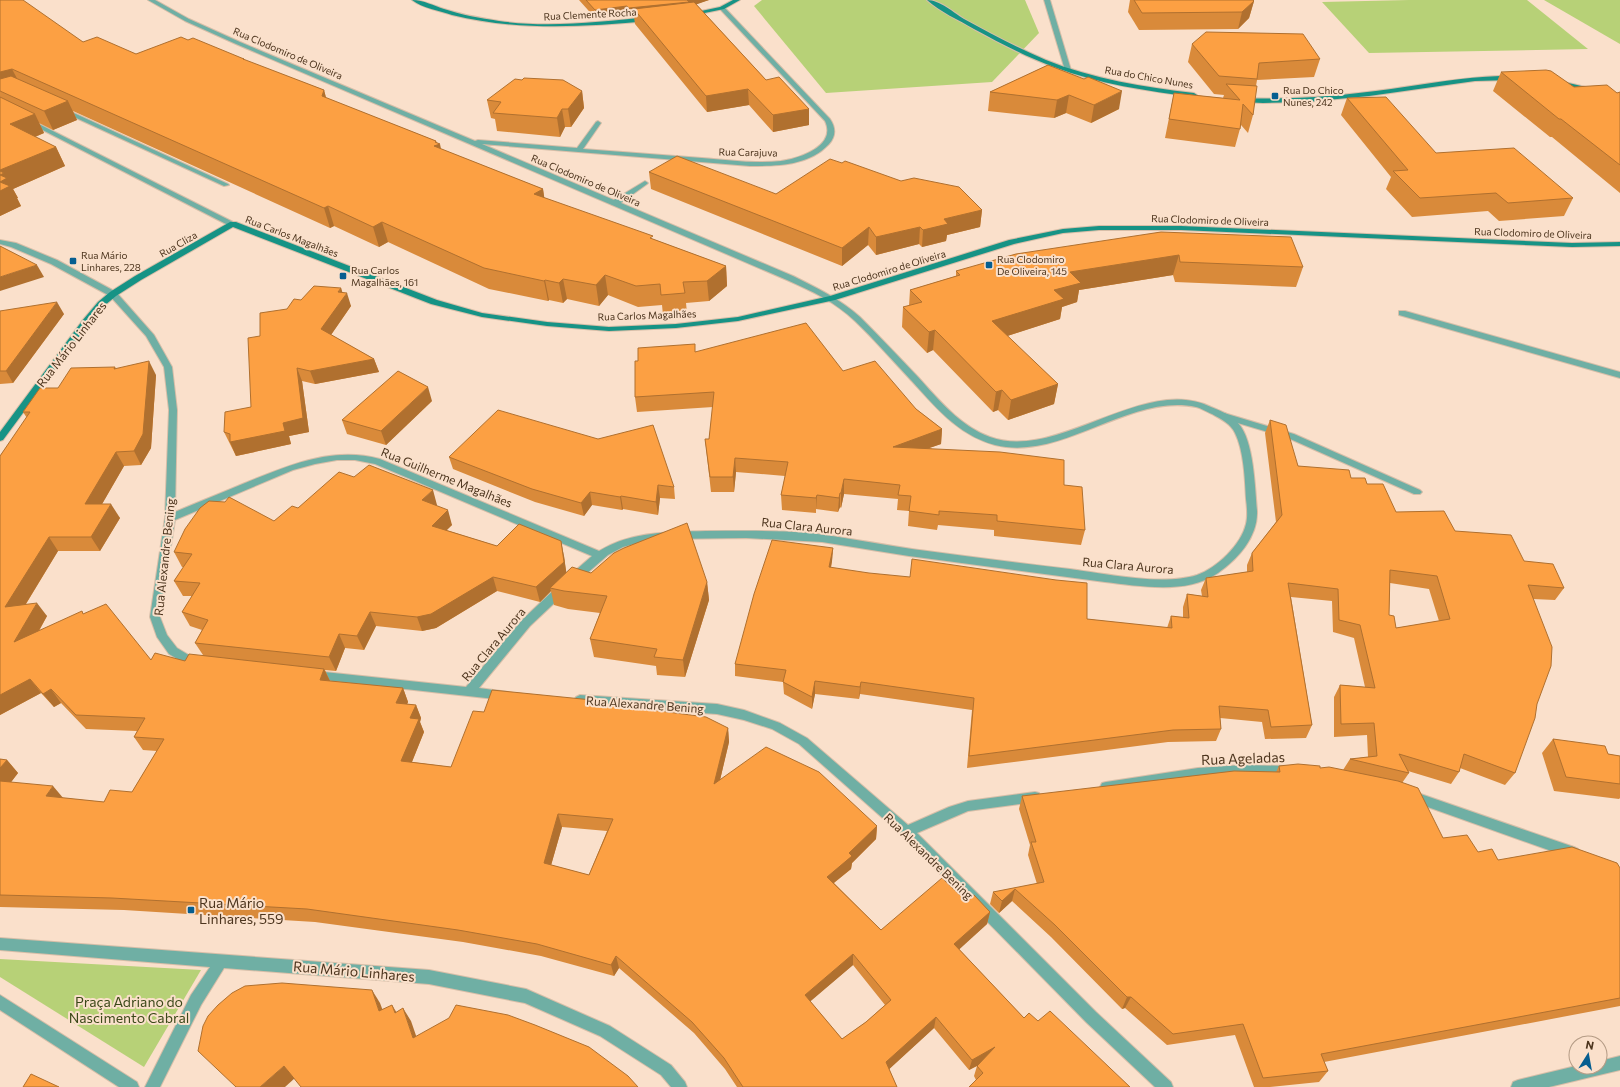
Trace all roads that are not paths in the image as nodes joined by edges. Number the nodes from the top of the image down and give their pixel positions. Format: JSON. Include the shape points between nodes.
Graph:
{"nodes":[{"id":1,"x":151,"y":0,"type":"edge"},
{"id":2,"x":415,"y":0,"type":"edge"},
{"id":3,"x":737,"y":0,"type":"edge"},
{"id":4,"x":930,"y":0,"type":"edge"},
{"id":5,"x":1047,"y":0,"type":"edge"},
{"id":6,"x":722,"y":8,"type":"junction"},
{"id":7,"x":684,"y":14,"type":"edge"},
{"id":8,"x":658,"y":18,"type":"edge"},
{"id":9,"x":1068,"y":70,"type":"junction"},
{"id":10,"x":1521,"y":78,"type":"edge"},
{"id":11,"x":1552,"y":82,"type":"edge"},
{"id":12,"x":1202,"y":97,"type":"edge"},
{"id":13,"x":1620,"y":97,"type":"edge"},
{"id":14,"x":1232,"y":99,"type":"edge"},
{"id":15,"x":55,"y":106,"type":"edge"},
{"id":16,"x":24,"y":119,"type":"edge"},
{"id":17,"x":598,"y":123,"type":"dead end"},
{"id":18,"x":468,"y":141,"type":"junction"},
{"id":19,"x":578,"y":150,"type":"junction"},
{"id":20,"x":645,"y":183,"type":"dead end"},
{"id":21,"x":226,"y":186,"type":"edge"},
{"id":22,"x":614,"y":203,"type":"junction"},
{"id":23,"x":233,"y":224,"type":"junction"},
{"id":24,"x":0,"y":242,"type":"edge"},
{"id":25,"x":1620,"y":244,"type":"edge"},
{"id":26,"x":113,"y":294,"type":"junction"},
{"id":27,"x":832,"y":298,"type":"junction"},
{"id":28,"x":1402,"y":313,"type":"dead end"},
{"id":29,"x":1620,"y":375,"type":"edge"},
{"id":30,"x":1224,"y":416,"type":"junction"},
{"id":31,"x":0,"y":438,"type":"edge"},
{"id":32,"x":1417,"y":492,"type":"dead end"},
{"id":33,"x":170,"y":518,"type":"junction"},
{"id":34,"x":600,"y":554,"type":"junction"},
{"id":35,"x":214,"y":664,"type":"edge"},
{"id":36,"x":306,"y":674,"type":"edge"},
{"id":37,"x":469,"y":692,"type":"junction"},
{"id":38,"x":516,"y":696,"type":"edge"},
{"id":39,"x":570,"y":699,"type":"edge"},
{"id":40,"x":1300,"y":772,"type":"edge"},
{"id":41,"x":1094,"y":788,"type":"edge"},
{"id":42,"x":1397,"y":790,"type":"edge"},
{"id":43,"x":1047,"y":795,"type":"edge"},
{"id":44,"x":907,"y":832,"type":"junction"},
{"id":45,"x":1583,"y":856,"type":"edge"},
{"id":46,"x":0,"y":944,"type":"edge"},
{"id":47,"x":221,"y":961,"type":"junction"},
{"id":48,"x":0,"y":1002,"type":"edge"},
{"id":49,"x":1620,"y":1063,"type":"edge"},
{"id":50,"x":132,"y":1087,"type":"edge"},
{"id":51,"x":152,"y":1087,"type":"edge"},
{"id":52,"x":680,"y":1087,"type":"edge"},
{"id":53,"x":1166,"y":1087,"type":"edge"},
{"id":54,"x":1518,"y":1087,"type":"edge"}],
"edges":[{"from":1,"to":18,"type":"street","name":"Rua Clodomiro de Oliveira","via":[[187,20]]},
{"from":2,"to":8,"type":"street","name":"Rua Clemente Rocha","via":[[455,15],[512,25],[575,26]]},
{"from":3,"to":6,"type":"street"},
{"from":4,"to":9,"type":"street","name":"Rua do Chico Nunes","via":[[945,11],[1026,54]]},
{"from":5,"to":9,"type":"street"},
{"from":6,"to":7,"type":"street"},
{"from":6,"to":19,"type":"street","name":"Rua Carajuva","via":[[830,123],[832,132],[829,140],[818,152],[799,160],[776,164],[750,164]]},
{"from":9,"to":12,"type":"street","name":"Rua do Chico Nunes","via":[[1105,80]]},
{"from":10,"to":14,"type":"street","via":[[1498,77],[1458,81],[1333,98],[1267,102]]},
{"from":11,"to":13,"type":"street"},
{"from":15,"to":21,"type":"street"},
{"from":16,"to":23,"type":"street","name":"Rua Carlos Magalhães"},
{"from":17,"to":19,"type":"street"},
{"from":18,"to":19,"type":"street","name":"Rua Carajuva"},
{"from":18,"to":22,"type":"street","name":"Rua Clodomiro de Oliveira"},
{"from":20,"to":22,"type":"street"},
{"from":22,"to":27,"type":"street","name":"Rua Clodomiro de Oliveira"},
{"from":23,"to":26,"type":"street","name":"Rua Cliza"},
{"from":23,"to":27,"type":"street","name":"Rua Carlos Magalhães","via":[[434,302],[482,315],[547,324],[609,329],[676,326],[738,319]]},
{"from":24,"to":26,"type":"street","name":"Rua Mário Linhares","via":[[54,262]]},
{"from":25,"to":27,"type":"street","name":"Rua Clodomiro de Oliveira","via":[[1572,245],[1181,228],[1099,228],[1063,231],[1012,242]]},
{"from":26,"to":31,"type":"street","name":"Rua Mário Linhares","via":[[85,323]]},
{"from":26,"to":33,"type":"street","name":"Rua Alexandre Bening","via":[[150,335],[168,367],[174,410]]},
{"from":27,"to":30,"type":"street","name":"Rua Clara Aurora","via":[[879,341],[954,421],[972,433],[999,442],[1031,444],[1068,435],[1143,406],[1169,402],[1194,403]]},
{"from":28,"to":29,"type":"street"},
{"from":30,"to":32,"type":"street","via":[[1291,436]]},
{"from":30,"to":34,"type":"street","name":"Rua Clara Aurora","via":[[1240,431],[1246,459],[1252,519],[1249,533],[1238,548],[1218,568],[1199,579],[1174,582],[1146,581],[810,537],[749,534],[655,536],[632,541]]},
{"from":33,"to":34,"type":"street","name":"Rua Guilherme Magalhães","via":[[290,468],[337,457],[355,457],[377,461]]},
{"from":33,"to":35,"type":"street","name":"Rua Alexandre Bening","via":[[155,617],[162,637],[173,651],[190,661]]},
{"from":34,"to":37,"type":"street","name":"Rua Clara Aurora","via":[[526,622]]},
{"from":36,"to":37,"type":"street"},
{"from":37,"to":38,"type":"street"},
{"from":39,"to":44,"type":"street","name":"Rua Alexandre Bening","via":[[718,709],[776,726],[803,741]]},
{"from":40,"to":41,"type":"street","name":"Rua Ageladas","via":[[1272,769],[1220,770]]},
{"from":42,"to":45,"type":"street"},
{"from":43,"to":44,"type":"street","via":[[968,806]]},
{"from":44,"to":53,"type":"street","name":"Rua Alexandre Bening","via":[[1091,1017]]},
{"from":46,"to":47,"type":"street","name":"Rua Mário Linhares"},
{"from":47,"to":51,"type":"street","via":[[196,1000]]},
{"from":47,"to":52,"type":"street","name":"Rua Mário Linhares","via":[[429,977],[526,996],[605,1031],[666,1070]]},
{"from":48,"to":50,"type":"street"},
{"from":49,"to":54,"type":"street"}]}
